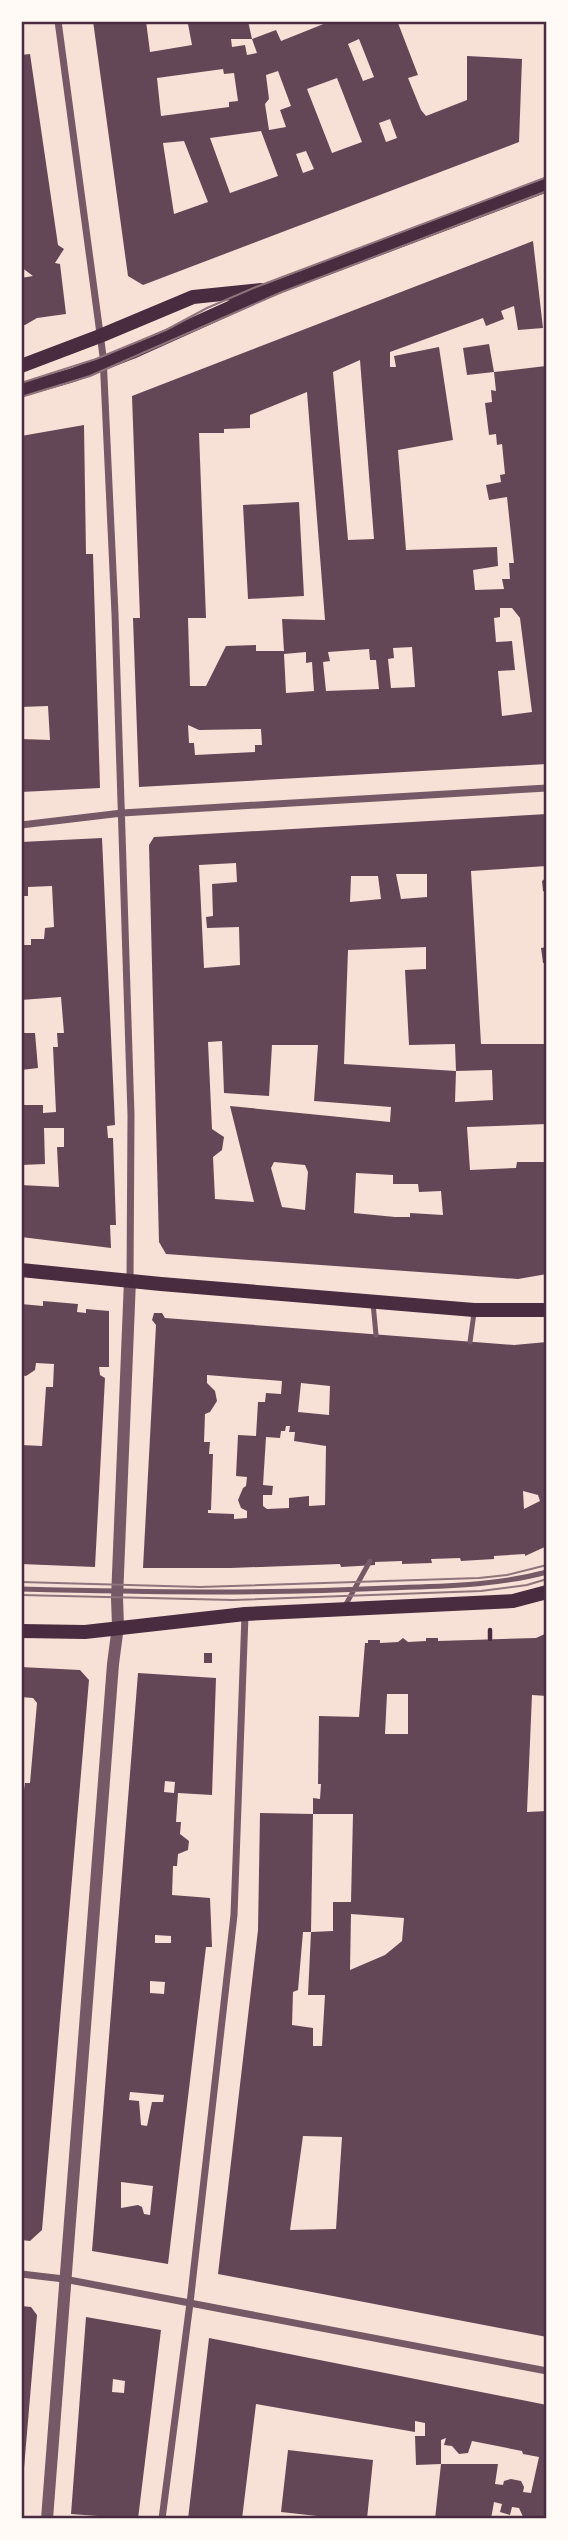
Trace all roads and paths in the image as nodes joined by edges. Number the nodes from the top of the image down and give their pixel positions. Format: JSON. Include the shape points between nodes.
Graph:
{"nodes":[{"id":1,"x":58,"y":21,"type":"edge"},
{"id":2,"x":547,"y":185,"type":"edge"},
{"id":3,"x":272,"y":289,"type":"junction"},
{"id":4,"x":100,"y":337,"type":"junction"},
{"id":5,"x":103,"y":361,"type":"junction"},
{"id":6,"x":21,"y":366,"type":"edge"},
{"id":7,"x":21,"y":390,"type":"edge"},
{"id":8,"x":547,"y":788,"type":"edge"},
{"id":9,"x":122,"y":813,"type":"junction"},
{"id":10,"x":21,"y":825,"type":"edge"},
{"id":11,"x":21,"y":1270,"type":"edge"},
{"id":12,"x":130,"y":1280,"type":"junction"},
{"id":13,"x":373,"y":1302,"type":"junction"},
{"id":14,"x":474,"y":1310,"type":"junction"},
{"id":15,"x":547,"y":1310,"type":"edge"},
{"id":16,"x":376,"y":1335,"type":"dead end"},
{"id":17,"x":470,"y":1342,"type":"dead end"},
{"id":18,"x":370,"y":1561,"type":"dead end"},
{"id":19,"x":547,"y":1572,"type":"edge"},
{"id":20,"x":21,"y":1589,"type":"edge"},
{"id":21,"x":353,"y":1590,"type":"junction"},
{"id":22,"x":118,"y":1591,"type":"junction"},
{"id":23,"x":547,"y":1592,"type":"edge"},
{"id":24,"x":343,"y":1609,"type":"junction"},
{"id":25,"x":245,"y":1614,"type":"junction"},
{"id":26,"x":118,"y":1626,"type":"junction"},
{"id":27,"x":490,"y":1630,"type":"dead end"},
{"id":28,"x":21,"y":1631,"type":"edge"},
{"id":29,"x":489,"y":1639,"type":"dead end"},
{"id":30,"x":21,"y":2274,"type":"edge"},
{"id":31,"x":64,"y":2279,"type":"junction"},
{"id":32,"x":190,"y":2303,"type":"junction"},
{"id":33,"x":547,"y":2371,"type":"edge"},
{"id":34,"x":47,"y":2519,"type":"edge"},
{"id":35,"x":162,"y":2519,"type":"edge"}],
"edges":[{"from":1,"to":4,"type":"street"},
{"from":2,"to":3,"type":"main road"},
{"from":3,"to":4,"type":"main road","via":[[194,297]]},
{"from":3,"to":5,"type":"main road"},
{"from":4,"to":5,"type":"street"},
{"from":4,"to":6,"type":"main road"},
{"from":5,"to":7,"type":"main road"},
{"from":5,"to":9,"type":"street"},
{"from":8,"to":9,"type":"street"},
{"from":9,"to":10,"type":"street"},
{"from":9,"to":12,"type":"street","via":[[131,1115]]},
{"from":11,"to":12,"type":"main road"},
{"from":12,"to":13,"type":"main road"},
{"from":12,"to":22,"type":"street"},
{"from":13,"to":14,"type":"main road"},
{"from":13,"to":16,"type":"lane"},
{"from":14,"to":15,"type":"main road"},
{"from":14,"to":17,"type":"lane"},
{"from":18,"to":21,"type":"lane"},
{"from":19,"to":21,"type":"lane","via":[[506,1581]]},
{"from":20,"to":22,"type":"lane"},
{"from":21,"to":22,"type":"lane"},
{"from":21,"to":24,"type":"lane"},
{"from":22,"to":26,"type":"street"},
{"from":23,"to":24,"type":"main road","via":[[513,1601]]},
{"from":24,"to":25,"type":"main road"},
{"from":25,"to":26,"type":"main road"},
{"from":25,"to":32,"type":"street","via":[[234,1915]]},
{"from":26,"to":28,"type":"main road","via":[[85,1632]]},
{"from":26,"to":31,"type":"street"},
{"from":27,"to":29,"type":"path"},
{"from":30,"to":31,"type":"street"},
{"from":31,"to":32,"type":"street"},
{"from":31,"to":34,"type":"street"},
{"from":32,"to":33,"type":"street"},
{"from":32,"to":35,"type":"street"}]}
